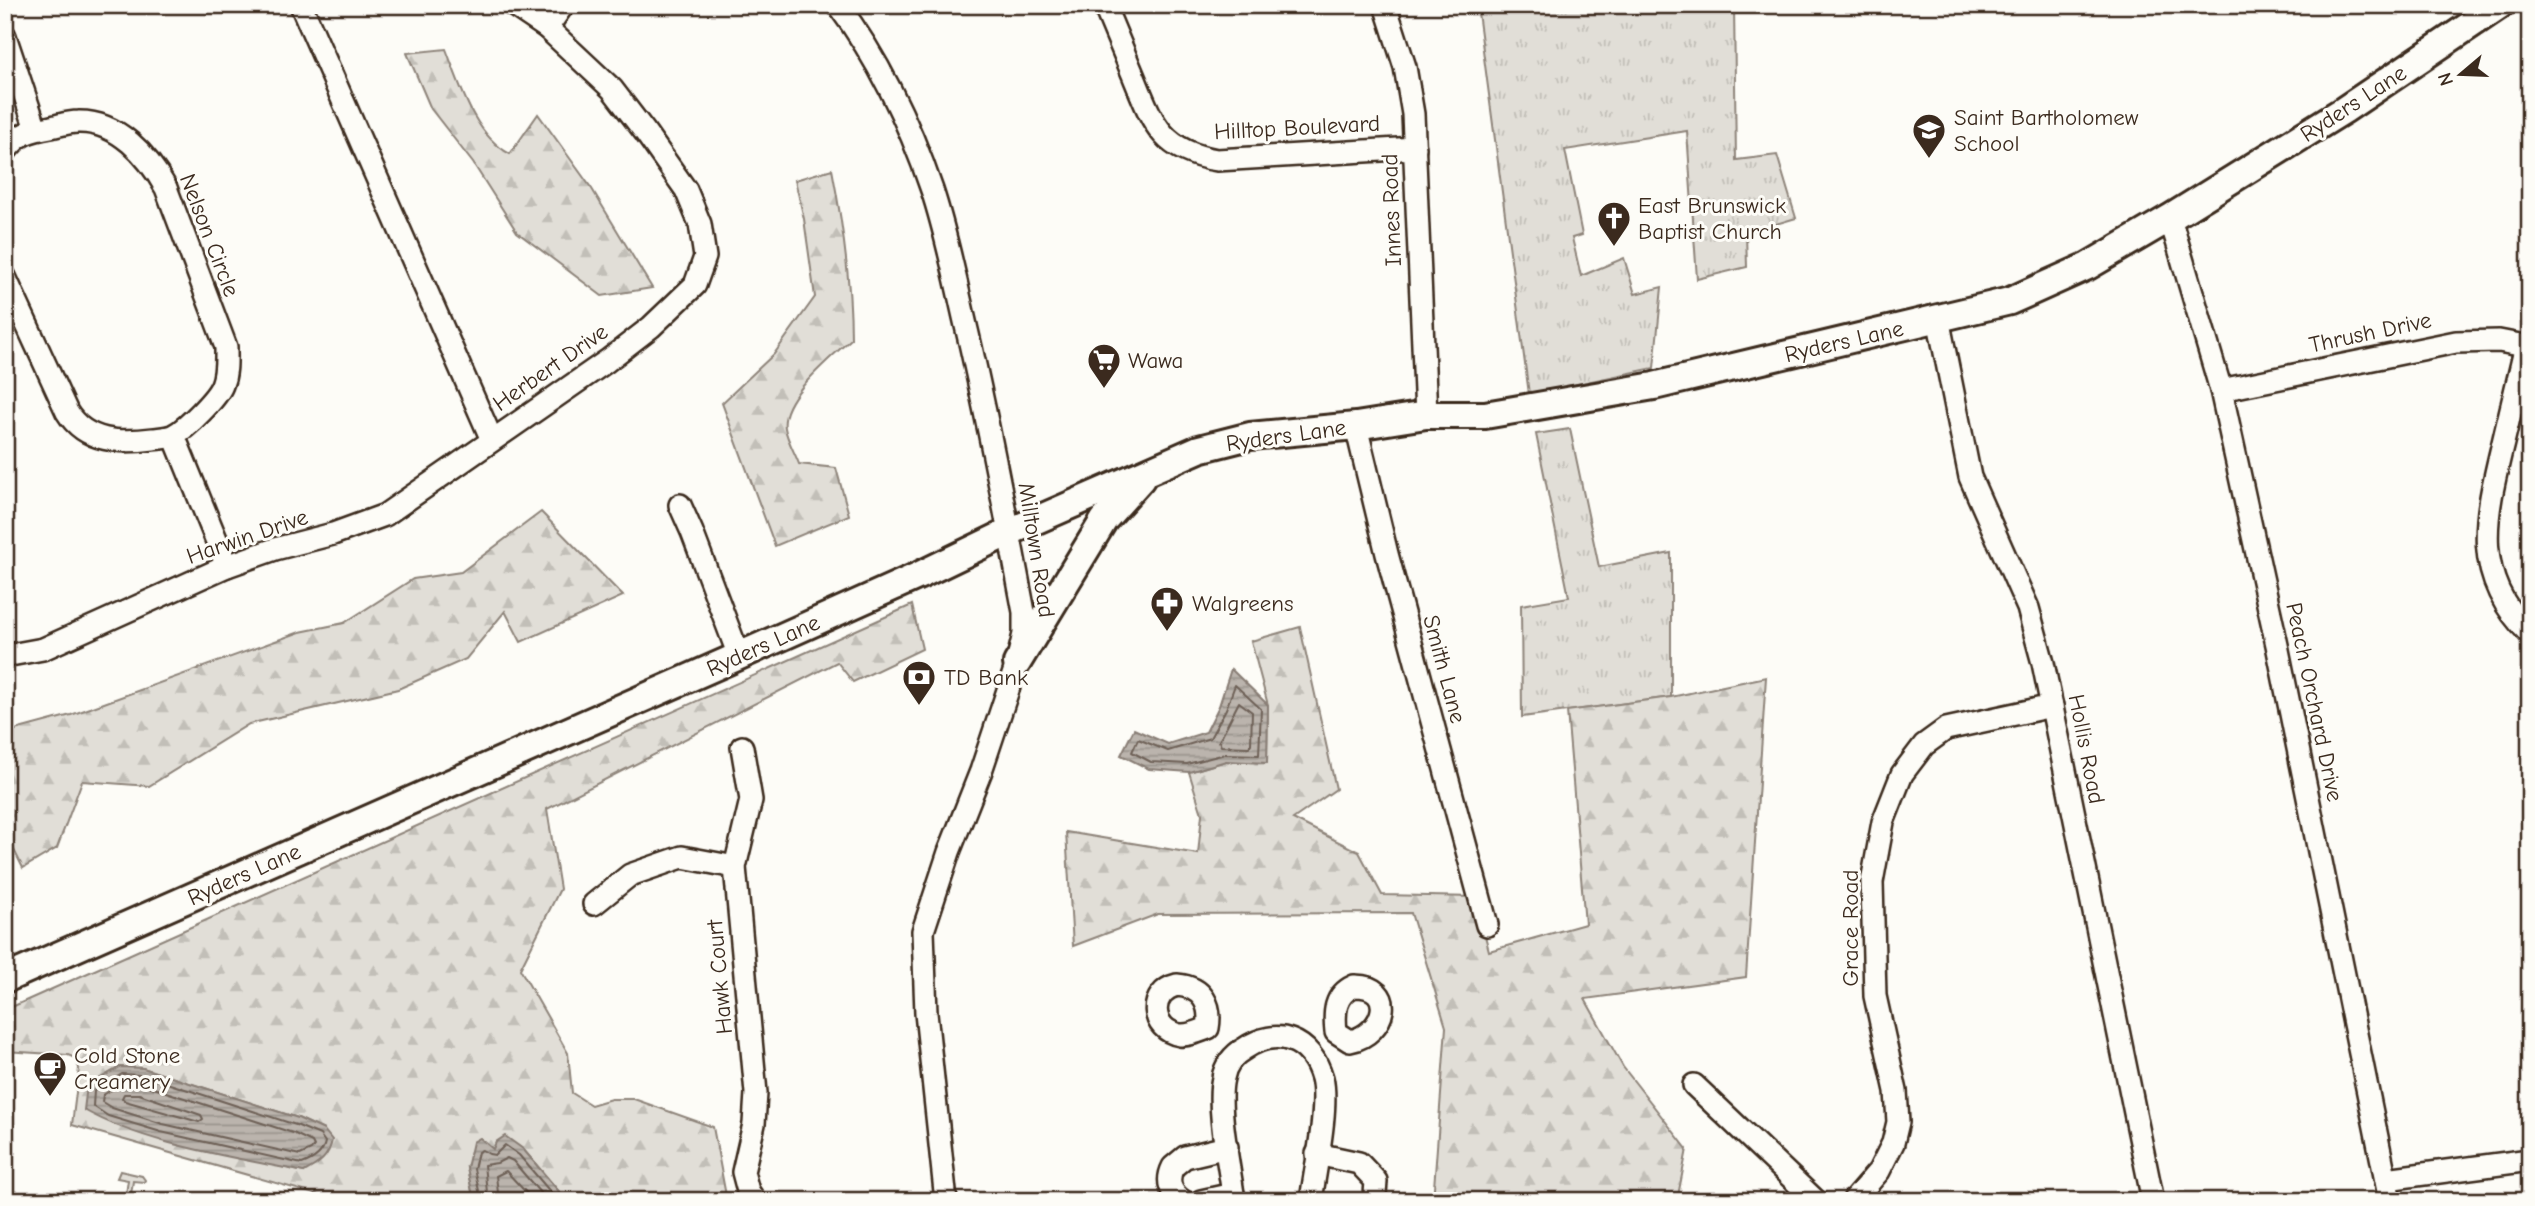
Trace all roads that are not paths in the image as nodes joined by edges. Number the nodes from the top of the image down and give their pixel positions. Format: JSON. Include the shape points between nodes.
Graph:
{"nodes":[{"id":1,"x":301,"y":5,"type":"edge"},
{"id":2,"x":513,"y":5,"type":"edge"},
{"id":3,"x":563,"y":5,"type":"edge"},
{"id":4,"x":838,"y":5,"type":"edge"},
{"id":5,"x":1104,"y":5,"type":"edge"},
{"id":6,"x":1385,"y":5,"type":"edge"},
{"id":7,"x":2500,"y":5,"type":"edge"},
{"id":8,"x":547,"y":28,"type":"junction"},
{"id":9,"x":5,"y":36,"type":"edge"},
{"id":10,"x":36,"y":129,"type":"junction"},
{"id":11,"x":1415,"y":148,"type":"junction"},
{"id":12,"x":5,"y":152,"type":"edge"},
{"id":13,"x":2170,"y":218,"type":"junction"},
{"id":14,"x":5,"y":277,"type":"edge"},
{"id":15,"x":1938,"y":318,"type":"junction"},
{"id":16,"x":2528,"y":347,"type":"edge"},
{"id":17,"x":2221,"y":390,"type":"junction"},
{"id":18,"x":1426,"y":415,"type":"junction"},
{"id":19,"x":1356,"y":426,"type":"junction"},
{"id":20,"x":173,"y":436,"type":"junction"},
{"id":21,"x":492,"y":440,"type":"junction"},
{"id":22,"x":1145,"y":474,"type":"junction"},
{"id":23,"x":680,"y":505,"type":"dead end"},
{"id":24,"x":1009,"y":531,"type":"junction"},
{"id":25,"x":227,"y":566,"type":"junction"},
{"id":26,"x":2530,"y":634,"type":"edge"},
{"id":27,"x":5,"y":656,"type":"edge"},
{"id":28,"x":739,"y":656,"type":"junction"},
{"id":29,"x":1017,"y":663,"type":"junction"},
{"id":30,"x":2052,"y":706,"type":"junction"},
{"id":31,"x":743,"y":747,"type":"dead end"},
{"id":32,"x":735,"y":867,"type":"junction"},
{"id":33,"x":594,"y":904,"type":"dead end"},
{"id":34,"x":1487,"y":925,"type":"dead end"},
{"id":35,"x":5,"y":979,"type":"edge"},
{"id":36,"x":1208,"y":1028,"type":"dead end"},
{"id":37,"x":1342,"y":1037,"type":"dead end"},
{"id":38,"x":1315,"y":1059,"type":"junction"},
{"id":39,"x":1231,"y":1060,"type":"junction"},
{"id":40,"x":1694,"y":1085,"type":"dead end"},
{"id":41,"x":1227,"y":1147,"type":"junction"},
{"id":42,"x":1317,"y":1154,"type":"junction"},
{"id":43,"x":2530,"y":1160,"type":"edge"},
{"id":44,"x":2386,"y":1180,"type":"junction"},
{"id":45,"x":1234,"y":1197,"type":"edge"},
{"id":46,"x":1313,"y":1200,"type":"edge"},
{"id":47,"x":755,"y":1201,"type":"edge"},
{"id":48,"x":946,"y":1201,"type":"edge"},
{"id":49,"x":1183,"y":1201,"type":"edge"},
{"id":50,"x":1201,"y":1201,"type":"edge"},
{"id":51,"x":1371,"y":1201,"type":"edge"},
{"id":52,"x":1816,"y":1201,"type":"edge"},
{"id":53,"x":1853,"y":1201,"type":"edge"},
{"id":54,"x":2153,"y":1201,"type":"edge"},
{"id":55,"x":2390,"y":1201,"type":"edge"}],
"edges":[{"from":1,"to":21,"type":"street","name":"Herbert Drive"},
{"from":2,"to":8,"type":"street","name":"Herbert Drive"},
{"from":3,"to":8,"type":"street"},
{"from":4,"to":24,"type":"street","name":"Milltown Road","via":[[879,70],[932,190],[984,403]]},
{"from":5,"to":11,"type":"street","name":"Hilltop Boulevard","via":[[1150,117],[1184,151],[1217,160]]},
{"from":6,"to":11,"type":"street","name":"Innes Road","via":[[1405,67]]},
{"from":7,"to":13,"type":"main road","name":"Ryders Lane","via":[[2344,110]]},
{"from":8,"to":21,"type":"street","name":"Herbert Drive","via":[[612,89],[686,190],[701,223],[705,257],[695,285],[651,327]]},
{"from":9,"to":10,"type":"street"},
{"from":10,"to":12,"type":"street","name":"Nelson Circle","via":[[24,132]]},
{"from":10,"to":20,"type":"street","name":"Nelson Circle","via":[[79,122],[103,125],[134,145],[166,188],[226,347],[222,386]]},
{"from":11,"to":18,"type":"street","name":"Innes Road"},
{"from":13,"to":15,"type":"main road","name":"Ryders Lane","via":[[2088,266],[2010,300]]},
{"from":13,"to":17,"type":"street","name":"Peach Orchard Drive"},
{"from":14,"to":20,"type":"street","via":[[73,421],[101,439],[129,442]]},
{"from":15,"to":18,"type":"main road","name":"Ryders Lane","via":[[1654,386],[1485,415]]},
{"from":15,"to":30,"type":"street","name":"Hollis Road","via":[[1969,477],[2028,608]]},
{"from":16,"to":17,"type":"street","name":"Thrush Drive","via":[[2499,341],[2456,342]]},
{"from":16,"to":26,"type":"street","via":[[2489,501],[2486,532],[2500,592]]},
{"from":17,"to":44,"type":"street","name":"Peach Orchard Drive"},
{"from":18,"to":19,"type":"main road","name":"Ryders Lane"},
{"from":19,"to":22,"type":"main road","name":"Ryders Lane","via":[[1250,436],[1199,449]]},
{"from":19,"to":34,"type":"street","name":"Smith Lane"},
{"from":20,"to":25,"type":"street"},
{"from":21,"to":25,"type":"street","name":"Harwin Drive","via":[[385,515]]},
{"from":22,"to":24,"type":"main road","name":"Ryders Lane"},
{"from":22,"to":29,"type":"main road","via":[[1104,520]]},
{"from":23,"to":28,"type":"street"},
{"from":24,"to":28,"type":"main road","name":"Ryders Lane"},
{"from":24,"to":29,"type":"street","name":"Milltown Road","via":[[1024,612]]},
{"from":25,"to":27,"type":"street","name":"Harwin Drive","via":[[43,649]]},
{"from":28,"to":35,"type":"main road","name":"Ryders Lane"},
{"from":29,"to":48,"type":"street","name":"Milltown Road","via":[[923,932],[926,1013]]},
{"from":30,"to":53,"type":"street","name":"Grace Road","via":[[1946,729],[1924,745],[1902,774],[1883,821],[1872,883],[1875,996],[1896,1091],[1898,1122],[1890,1153]]},
{"from":30,"to":54,"type":"street","name":"Hollis Road"},
{"from":31,"to":32,"type":"street","name":"Hawk Court","via":[[751,800]]},
{"from":32,"to":33,"type":"street","via":[[682,857],[629,875]]},
{"from":32,"to":47,"type":"street","name":"Hawk Court","via":[[756,1093],[743,1172]]},
{"from":36,"to":39,"type":"street"},
{"from":37,"to":38,"type":"street"},
{"from":38,"to":39,"type":"street","via":[[1287,1039],[1269,1036]]},
{"from":38,"to":42,"type":"street","via":[[1324,1099]]},
{"from":39,"to":41,"type":"street","via":[[1220,1094]]},
{"from":40,"to":52,"type":"street"},
{"from":41,"to":45,"type":"street"},
{"from":41,"to":49,"type":"street","via":[[1185,1157],[1172,1167],[1169,1184]]},
{"from":42,"to":46,"type":"street"},
{"from":42,"to":51,"type":"street","via":[[1359,1163],[1376,1181]]},
{"from":43,"to":44,"type":"street"},
{"from":44,"to":55,"type":"street","name":"Peach Orchard Drive"},
{"from":45,"to":50,"type":"street"}]}
